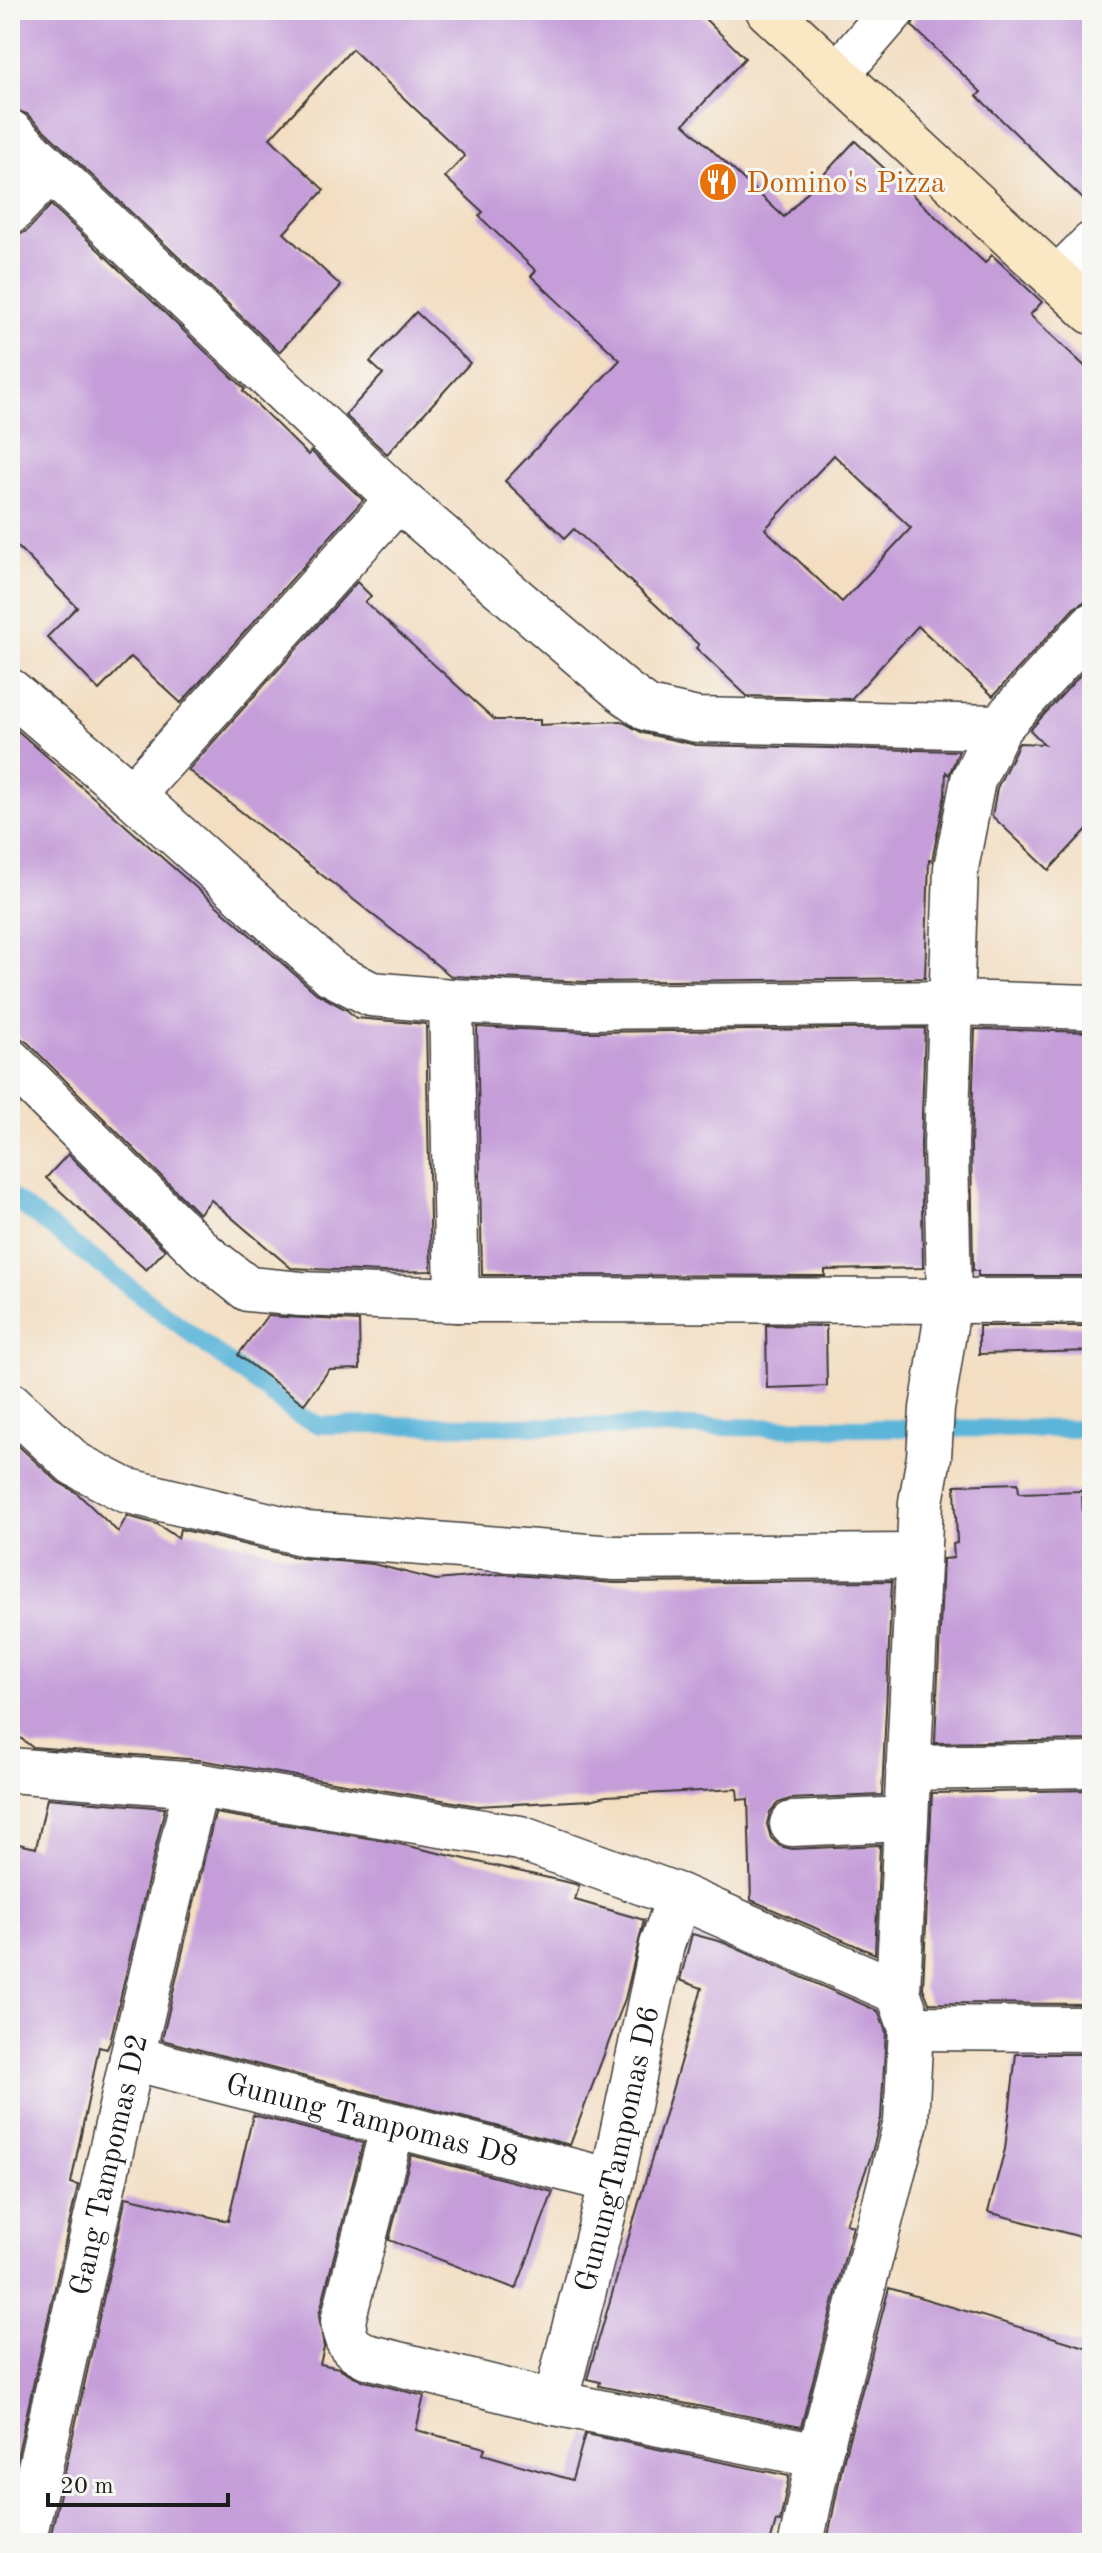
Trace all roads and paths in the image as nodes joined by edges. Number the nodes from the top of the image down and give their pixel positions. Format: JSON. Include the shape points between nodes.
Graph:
{"nodes":[{"id":1,"x":768,"y":10,"type":"edge"},
{"id":2,"x":893,"y":10,"type":"edge"},
{"id":3,"x":837,"y":75,"type":"junction"},
{"id":4,"x":10,"y":132,"type":"edge"},
{"id":5,"x":50,"y":170,"type":"junction"},
{"id":6,"x":10,"y":212,"type":"edge"},
{"id":7,"x":1092,"y":244,"type":"edge"},
{"id":8,"x":1056,"y":280,"type":"junction"},
{"id":9,"x":1092,"y":312,"type":"edge"},
{"id":10,"x":398,"y":499,"type":"junction"},
{"id":11,"x":1092,"y":625,"type":"edge"},
{"id":12,"x":10,"y":691,"type":"edge"},
{"id":13,"x":999,"y":727,"type":"junction"},
{"id":14,"x":132,"y":795,"type":"junction"},
{"id":15,"x":451,"y":1001,"type":"junction"},
{"id":16,"x":953,"y":1003,"type":"junction"},
{"id":17,"x":1092,"y":1007,"type":"edge"},
{"id":18,"x":10,"y":1061,"type":"edge"},
{"id":19,"x":457,"y":1300,"type":"junction"},
{"id":20,"x":949,"y":1300,"type":"junction"},
{"id":21,"x":1092,"y":1301,"type":"edge"},
{"id":22,"x":10,"y":1404,"type":"edge"},
{"id":23,"x":917,"y":1556,"type":"junction"},
{"id":24,"x":1092,"y":1765,"type":"edge"},
{"id":25,"x":908,"y":1768,"type":"junction"},
{"id":26,"x":10,"y":1770,"type":"edge"},
{"id":27,"x":196,"y":1785,"type":"junction"},
{"id":28,"x":905,"y":1819,"type":"junction"},
{"id":29,"x":792,"y":1824,"type":"dead end"},
{"id":30,"x":679,"y":1896,"type":"junction"},
{"id":31,"x":904,"y":2010,"type":"junction"},
{"id":32,"x":1092,"y":2029,"type":"edge"},
{"id":33,"x":132,"y":2058,"type":"junction"},
{"id":34,"x":393,"y":2125,"type":"junction"},
{"id":35,"x":612,"y":2181,"type":"junction"},
{"id":36,"x":555,"y":2403,"type":"junction"},
{"id":37,"x":819,"y":2456,"type":"junction"},
{"id":38,"x":23,"y":2543,"type":"edge"},
{"id":39,"x":801,"y":2543,"type":"edge"}],
"edges":[{"from":1,"to":3,"type":"street"},
{"from":2,"to":3,"type":"street"},
{"from":3,"to":8,"type":"street"},
{"from":4,"to":5,"type":"street"},
{"from":5,"to":6,"type":"street"},
{"from":5,"to":10,"type":"street"},
{"from":7,"to":8,"type":"street"},
{"from":8,"to":9,"type":"street"},
{"from":10,"to":13,"type":"street","via":[[648,709],[697,720]]},
{"from":10,"to":14,"type":"street"},
{"from":11,"to":13,"type":"street"},
{"from":12,"to":14,"type":"street"},
{"from":13,"to":16,"type":"street","via":[[973,780],[962,828]]},
{"from":14,"to":15,"type":"street","via":[[332,974],[371,994]]},
{"from":15,"to":16,"type":"street","via":[[587,1007]]},
{"from":15,"to":19,"type":"street"},
{"from":16,"to":17,"type":"street"},
{"from":16,"to":20,"type":"street","via":[[946,1144]]},
{"from":18,"to":19,"type":"street","via":[[205,1255],[248,1289]]},
{"from":19,"to":20,"type":"street"},
{"from":20,"to":21,"type":"street"},
{"from":20,"to":23,"type":"street"},
{"from":22,"to":23,"type":"street","via":[[75,1464],[125,1490],[306,1534],[614,1558]]},
{"from":23,"to":25,"type":"street"},
{"from":24,"to":25,"type":"street"},
{"from":25,"to":28,"type":"street"},
{"from":26,"to":27,"type":"street"},
{"from":27,"to":30,"type":"street","via":[[520,1838]]},
{"from":27,"to":33,"type":"street","name":"Gang Tampomas D2"},
{"from":28,"to":29,"type":"street"},
{"from":28,"to":31,"type":"street"},
{"from":30,"to":31,"type":"street"},
{"from":30,"to":35,"type":"street","name":"GunungTampomas D6","via":[[662,1945]]},
{"from":31,"to":32,"type":"street"},
{"from":31,"to":37,"type":"street","via":[[906,2122]]},
{"from":33,"to":34,"type":"street","name":"Gunung Tampomas D8"},
{"from":33,"to":38,"type":"street","name":"Gang Tampomas D2"},
{"from":34,"to":35,"type":"street","name":"Gunung Tampomas D8"},
{"from":34,"to":36,"type":"street","via":[[343,2321],[345,2340],[367,2356]]},
{"from":35,"to":36,"type":"street","name":"GunungTampomas D6"},
{"from":36,"to":37,"type":"street"},
{"from":37,"to":39,"type":"street"}]}
